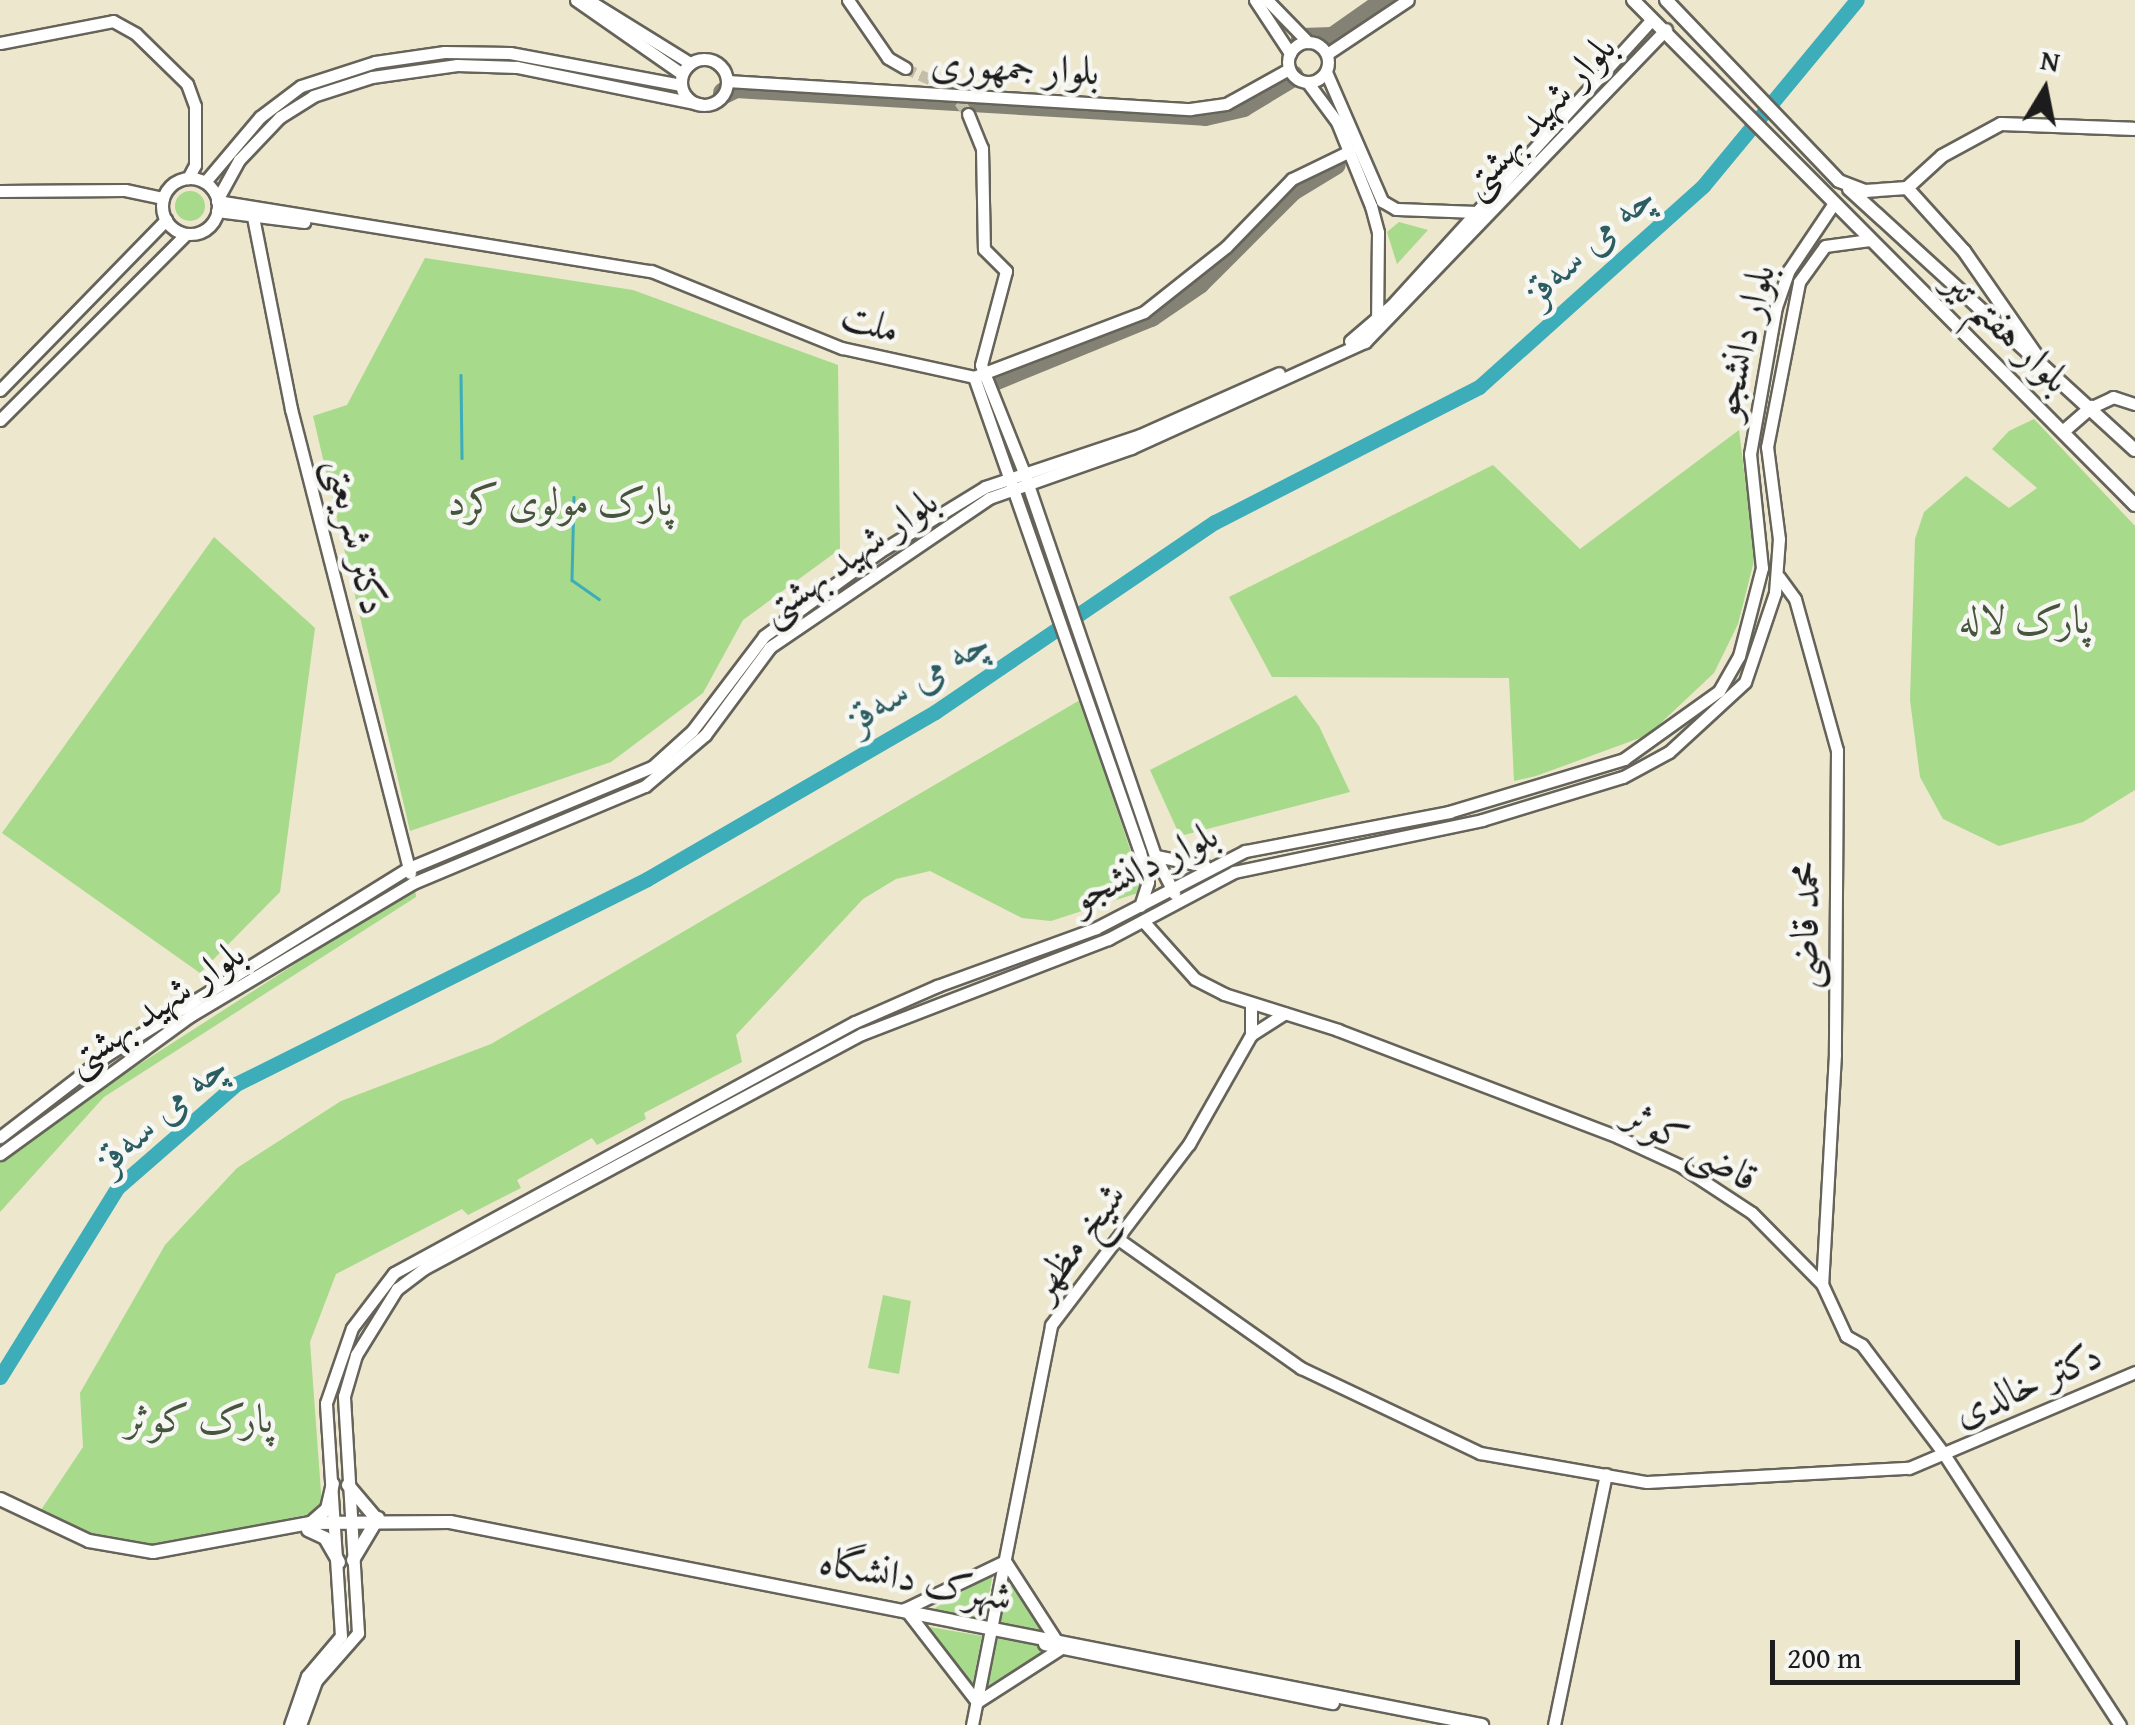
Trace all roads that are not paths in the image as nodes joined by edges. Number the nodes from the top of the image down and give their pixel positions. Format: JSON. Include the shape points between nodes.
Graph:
{"nodes":[{"id":1,"x":576,"y":0,"type":"edge"},
{"id":2,"x":588,"y":0,"type":"edge"},
{"id":3,"x":848,"y":0,"type":"edge"},
{"id":4,"x":1255,"y":0,"type":"edge"},
{"id":5,"x":1267,"y":0,"type":"edge"},
{"id":6,"x":1408,"y":0,"type":"edge"},
{"id":7,"x":1632,"y":0,"type":"edge"},
{"id":8,"x":1666,"y":0,"type":"edge"},
{"id":9,"x":1651,"y":20,"type":"junction"},
{"id":10,"x":1666,"y":29,"type":"junction"},
{"id":11,"x":1308,"y":42,"type":"junction"},
{"id":12,"x":0,"y":43,"type":"edge"},
{"id":13,"x":1290,"y":53,"type":"junction"},
{"id":14,"x":1327,"y":54,"type":"junction"},
{"id":15,"x":904,"y":68,"type":"tunnel mouth"},
{"id":16,"x":1288,"y":68,"type":"junction"},
{"id":17,"x":1326,"y":72,"type":"junction"},
{"id":18,"x":684,"y":74,"type":"junction"},
{"id":19,"x":727,"y":80,"type":"junction"},
{"id":20,"x":1308,"y":83,"type":"junction"},
{"id":21,"x":699,"y":104,"type":"junction"},
{"id":22,"x":968,"y":114,"type":"tunnel mouth"},
{"id":23,"x":2135,"y":129,"type":"edge"},
{"id":24,"x":1350,"y":151,"type":"junction"},
{"id":25,"x":188,"y":178,"type":"junction"},
{"id":26,"x":1839,"y":181,"type":"junction"},
{"id":27,"x":205,"y":182,"type":"junction"},
{"id":28,"x":1907,"y":188,"type":"junction"},
{"id":29,"x":0,"y":191,"type":"edge"},
{"id":30,"x":163,"y":198,"type":"junction"},
{"id":31,"x":1834,"y":203,"type":"junction"},
{"id":32,"x":217,"y":204,"type":"junction"},
{"id":33,"x":1481,"y":214,"type":"junction"},
{"id":34,"x":254,"y":216,"type":"junction"},
{"id":35,"x":166,"y":220,"type":"junction"},
{"id":36,"x":318,"y":222,"type":"junction"},
{"id":37,"x":186,"y":234,"type":"junction"},
{"id":38,"x":1870,"y":240,"type":"junction"},
{"id":39,"x":1377,"y":325,"type":"junction"},
{"id":40,"x":2039,"y":359,"type":"junction"},
{"id":41,"x":980,"y":377,"type":"junction"},
{"id":42,"x":0,"y":390,"type":"edge"},
{"id":43,"x":2135,"y":404,"type":"edge"},
{"id":44,"x":1757,"y":407,"type":"junction"},
{"id":45,"x":2092,"y":407,"type":"junction"},
{"id":46,"x":1772,"y":411,"type":"junction"},
{"id":47,"x":0,"y":420,"type":"edge"},
{"id":48,"x":2064,"y":431,"type":"junction"},
{"id":49,"x":2135,"y":450,"type":"edge"},
{"id":50,"x":1025,"y":476,"type":"junction"},
{"id":51,"x":1012,"y":482,"type":"junction"},
{"id":52,"x":2135,"y":506,"type":"edge"},
{"id":53,"x":1030,"y":513,"type":"junction"},
{"id":54,"x":1779,"y":577,"type":"junction"},
{"id":55,"x":1115,"y":763,"type":"junction"},
{"id":56,"x":1449,"y":812,"type":"junction"},
{"id":57,"x":1452,"y":828,"type":"junction"},
{"id":58,"x":1338,"y":834,"type":"junction"},
{"id":59,"x":1338,"y":850,"type":"junction"},
{"id":60,"x":1155,"y":856,"type":"junction"},
{"id":61,"x":1209,"y":866,"type":"junction"},
{"id":62,"x":409,"y":868,"type":"junction"},
{"id":63,"x":413,"y":883,"type":"junction"},
{"id":64,"x":1171,"y":886,"type":"junction"},
{"id":65,"x":1178,"y":900,"type":"junction"},
{"id":66,"x":1140,"y":906,"type":"junction"},
{"id":67,"x":1143,"y":920,"type":"junction"},
{"id":68,"x":1251,"y":1003,"type":"junction"},
{"id":69,"x":1284,"y":1013,"type":"junction"},
{"id":70,"x":859,"y":1028,"type":"junction"},
{"id":71,"x":1251,"y":1035,"type":"junction"},
{"id":72,"x":0,"y":1137,"type":"edge"},
{"id":73,"x":0,"y":1154,"type":"edge"},
{"id":74,"x":1118,"y":1239,"type":"junction"},
{"id":75,"x":1822,"y":1284,"type":"junction"},
{"id":76,"x":2135,"y":1372,"type":"edge"},
{"id":77,"x":329,"y":1392,"type":"junction"},
{"id":78,"x":344,"y":1396,"type":"junction"},
{"id":79,"x":1944,"y":1454,"type":"junction"},
{"id":80,"x":1606,"y":1474,"type":"junction"},
{"id":81,"x":333,"y":1484,"type":"junction"},
{"id":82,"x":348,"y":1485,"type":"junction"},
{"id":83,"x":0,"y":1502,"type":"edge"},
{"id":84,"x":375,"y":1522,"type":"junction"},
{"id":85,"x":342,"y":1524,"type":"junction"},
{"id":86,"x":309,"y":1527,"type":"junction"},
{"id":87,"x":1005,"y":1560,"type":"junction"},
{"id":88,"x":346,"y":1561,"type":"junction"},
{"id":89,"x":908,"y":1614,"type":"junction"},
{"id":90,"x":991,"y":1630,"type":"junction"},
{"id":91,"x":1061,"y":1644,"type":"junction"},
{"id":92,"x":978,"y":1702,"type":"junction"},
{"id":93,"x":290,"y":1725,"type":"edge"},
{"id":94,"x":300,"y":1725,"type":"edge"},
{"id":95,"x":972,"y":1725,"type":"edge"},
{"id":96,"x":1444,"y":1725,"type":"edge"},
{"id":97,"x":1482,"y":1725,"type":"edge"},
{"id":98,"x":1554,"y":1725,"type":"edge"},
{"id":99,"x":2120,"y":1725,"type":"edge"}],
"edges":[{"from":1,"to":18,"type":"main road"},
{"from":2,"to":18,"type":"main road"},
{"from":3,"to":15,"type":"main road","via":[[888,58]]},
{"from":4,"to":13,"type":"main road"},
{"from":5,"to":11,"type":"main road"},
{"from":6,"to":14,"type":"main road"},
{"from":7,"to":9,"type":"main road","name":"بلوار هفتم تیر"},
{"from":8,"to":26,"type":"main road","name":"بلوار هفتم تیر"},
{"from":9,"to":10,"type":"main road","name":"بلوار هفتم تیر"},
{"from":9,"to":33,"type":"main road","name":"بلوار شهید بهشتی"},
{"from":10,"to":31,"type":"main road","name":"بلوار هفتم تیر"},
{"from":10,"to":33,"type":"main road","name":"بلوار شهید بهشتی"},
{"from":11,"to":13,"type":"main road"},
{"from":11,"to":14,"type":"main road"},
{"from":12,"to":25,"type":"main road","via":[[112,21],[136,34],[186,84],[195,106],[195,165]]},
{"from":13,"to":16,"type":"main road"},
{"from":14,"to":17,"type":"main road"},
{"from":16,"to":19,"type":"main road","name":"بلوار جمهوری","via":[[1226,104],[1190,109]]},
{"from":16,"to":20,"type":"main road"},
{"from":17,"to":20,"type":"main road"},
{"from":17,"to":33,"type":"main road","via":[[1382,200],[1396,209]]},
{"from":18,"to":19,"type":"main road","via":[[713,60]]},
{"from":18,"to":21,"type":"main road"},
{"from":18,"to":27,"type":"main road","via":[[510,53],[444,52],[374,62],[301,86],[260,117]]},
{"from":19,"to":21,"type":"main road","via":[[720,98]]},
{"from":20,"to":24,"type":"main road","via":[[1325,100]]},
{"from":21,"to":32,"type":"main road","via":[[517,68],[457,65],[372,77],[313,96],[280,117],[239,160]]},
{"from":22,"to":41,"type":"main road","via":[[982,148],[984,249],[1006,271],[980,356]]},
{"from":23,"to":28,"type":"main road","via":[[2001,124],[1942,156]]},
{"from":24,"to":39,"type":"main road","via":[[1378,232]]},
{"from":24,"to":41,"type":"main road","via":[[1292,179],[1214,258],[1144,312]]},
{"from":25,"to":27,"type":"main road"},
{"from":25,"to":30,"type":"main road"},
{"from":26,"to":28,"type":"main road","via":[[1865,192]]},
{"from":26,"to":40,"type":"main road","name":"بلوار هفتم تیر"},
{"from":27,"to":32,"type":"main road"},
{"from":28,"to":40,"type":"main road","via":[[1964,251]]},
{"from":29,"to":30,"type":"main road","via":[[125,190]]},
{"from":30,"to":35,"type":"main road"},
{"from":31,"to":38,"type":"main road","name":"بلوار هفتم تیر"},
{"from":31,"to":44,"type":"main road","name":"بلوار دانشجو","via":[[1781,288]]},
{"from":32,"to":34,"type":"main road","name":"ملت"},
{"from":32,"to":36,"type":"main road","name":"ملت"},
{"from":32,"to":37,"type":"main road","via":[[206,228]]},
{"from":33,"to":39,"type":"main road","name":"بلوار شهید بهشتی"},
{"from":34,"to":36,"type":"main road","name":"ملت"},
{"from":34,"to":62,"type":"main road","name":"دکتر شریعتی","via":[[266,305]]},
{"from":35,"to":37,"type":"main road"},
{"from":35,"to":42,"type":"main road"},
{"from":36,"to":41,"type":"main road","name":"ملت","via":[[651,271],[842,348]]},
{"from":37,"to":47,"type":"main road"},
{"from":38,"to":46,"type":"main road","name":"بلوار دانشجو","via":[[1825,246],[1806,268]]},
{"from":38,"to":48,"type":"main road","name":"بلوار هفتم تیر"},
{"from":39,"to":50,"type":"main road","name":"بلوار شهید بهشتی","via":[[1140,435]]},
{"from":40,"to":45,"type":"main road","name":"بلوار هفتم تیر"},
{"from":41,"to":50,"type":"main road"},
{"from":41,"to":51,"type":"main road"},
{"from":43,"to":45,"type":"main road","via":[[2113,397]]},
{"from":44,"to":46,"type":"main road"},
{"from":44,"to":56,"type":"main road","name":"بلوار دانشجو","via":[[1750,454],[1762,568],[1739,656],[1719,691],[1624,759]]},
{"from":45,"to":48,"type":"main road"},
{"from":45,"to":49,"type":"main road","name":"بلوار هفتم تیر"},
{"from":46,"to":54,"type":"main road","name":"بلوار دانشجو","via":[[1767,466]]},
{"from":48,"to":52,"type":"main road","name":"بلوار هفتم تیر"},
{"from":50,"to":51,"type":"main road","name":"بلوار شهید بهشتی"},
{"from":50,"to":53,"type":"main road"},
{"from":51,"to":53,"type":"main road"},
{"from":51,"to":62,"type":"main road","name":"بلوار شهید بهشتی","via":[[879,552],[764,636],[692,731],[652,767]]},
{"from":51,"to":63,"type":"main road","name":"بلوار شهید بهشتی","via":[[770,646],[705,734],[645,786]]},
{"from":53,"to":55,"type":"main road"},
{"from":54,"to":57,"type":"main road","name":"بلوار دانشجو","via":[[1745,682],[1670,752],[1592,789]]},
{"from":54,"to":75,"type":"main road","name":"محمد قاضی","via":[[1795,599],[1837,750],[1835,1054]]},
{"from":55,"to":60,"type":"main road"},
{"from":55,"to":66,"type":"main road","via":[[1148,882]]},
{"from":56,"to":57,"type":"main road"},
{"from":56,"to":58,"type":"main road","name":"بلوار دانشجو"},
{"from":57,"to":59,"type":"main road","name":"بلوار دانشجو"},
{"from":58,"to":59,"type":"main road"},
{"from":58,"to":61,"type":"main road","name":"بلوار دانشجو","via":[[1244,850]]},
{"from":59,"to":65,"type":"main road","name":"بلوار دانشجو","via":[[1251,865]]},
{"from":60,"to":61,"type":"main road","via":[[1170,864]]},
{"from":60,"to":64,"type":"main road"},
{"from":61,"to":64,"type":"main road","name":"بلوار دانشجو"},
{"from":62,"to":63,"type":"main road","name":"دکتر شریعتی"},
{"from":62,"to":72,"type":"main road","name":"بلوار شهید بهشتی","via":[[107,1055]]},
{"from":63,"to":73,"type":"main road","name":"بلوار شهید بهشتی","via":[[190,1016]]},
{"from":64,"to":65,"type":"main road"},
{"from":64,"to":66,"type":"main road","name":"بلوار دانشجو"},
{"from":65,"to":67,"type":"main road","name":"بلوار دانشجو"},
{"from":66,"to":70,"type":"main road","name":"بلوار دانشجو"},
{"from":67,"to":68,"type":"main road","name":"قاضی کوثر","via":[[1194,979]]},
{"from":67,"to":70,"type":"main road","name":"بلوار دانشجو"},
{"from":68,"to":69,"type":"main road","name":"قاضی کوثر"},
{"from":68,"to":71,"type":"main road"},
{"from":69,"to":71,"type":"main road"},
{"from":69,"to":75,"type":"main road","name":"قاضی کوثر","via":[[1664,1157],[1752,1213]]},
{"from":70,"to":77,"type":"main road","name":"بلوار دانشجو","via":[[418,1256],[394,1273],[352,1328]]},
{"from":70,"to":78,"type":"main road","name":"بلوار دانشجو","via":[[425,1268],[397,1289],[376,1318]]},
{"from":71,"to":74,"type":"main road","name":"شیخ مظهر","via":[[1188,1144]]},
{"from":74,"to":80,"type":"main road","name":"دکتر خالدی","via":[[1301,1368],[1359,1396],[1480,1453]]},
{"from":74,"to":87,"type":"main road","name":"شیخ مظهر","via":[[1051,1325]]},
{"from":75,"to":79,"type":"main road","name":"قاضی کوثر","via":[[1846,1336],[1862,1345]]},
{"from":76,"to":79,"type":"main road","name":"دکتر خالدی"},
{"from":77,"to":78,"type":"main road"},
{"from":77,"to":81,"type":"main road","name":"بلوار دانشجو"},
{"from":78,"to":82,"type":"main road","name":"بلوار دانشجو"},
{"from":79,"to":80,"type":"main road","name":"دکتر خالدی","via":[[1909,1468],[1646,1482]]},
{"from":79,"to":99,"type":"main road","name":"قاضی کوثر"},
{"from":80,"to":98,"type":"main road"},
{"from":81,"to":85,"type":"main road","name":"بلوار دانشجو"},
{"from":81,"to":86,"type":"main road","via":[[323,1516]]},
{"from":82,"to":84,"type":"main road"},
{"from":82,"to":85,"type":"main road","name":"بلوار دانشجو"},
{"from":83,"to":86,"type":"main road","via":[[88,1541],[153,1552]]},
{"from":84,"to":85,"type":"main road","name":"شهرک دانشگاه"},
{"from":84,"to":88,"type":"main road"},
{"from":84,"to":89,"type":"main road","name":"شهرک دانشگاه","via":[[503,1537]]},
{"from":85,"to":86,"type":"main road","name":"شهرک دانشگاه"},
{"from":85,"to":88,"type":"main road"},
{"from":86,"to":88,"type":"main road"},
{"from":87,"to":89,"type":"main road"},
{"from":87,"to":90,"type":"main road","name":"شیخ مظهر"},
{"from":87,"to":91,"type":"main road"},
{"from":88,"to":93,"type":"main road","via":[[342,1636],[307,1676]]},
{"from":88,"to":94,"type":"main road","via":[[358,1633],[316,1681]]},
{"from":89,"to":90,"type":"main road","name":"شهرک دانشگاه"},
{"from":89,"to":92,"type":"main road"},
{"from":90,"to":91,"type":"main road","name":"شهرک دانشگاه"},
{"from":90,"to":92,"type":"main road","name":"شیخ مظهر"},
{"from":91,"to":92,"type":"main road"},
{"from":91,"to":96,"type":"main road"},
{"from":91,"to":97,"type":"main road","name":"شهرک دانشگاه"},
{"from":92,"to":95,"type":"main road","name":"شیخ مظهر"}]}
